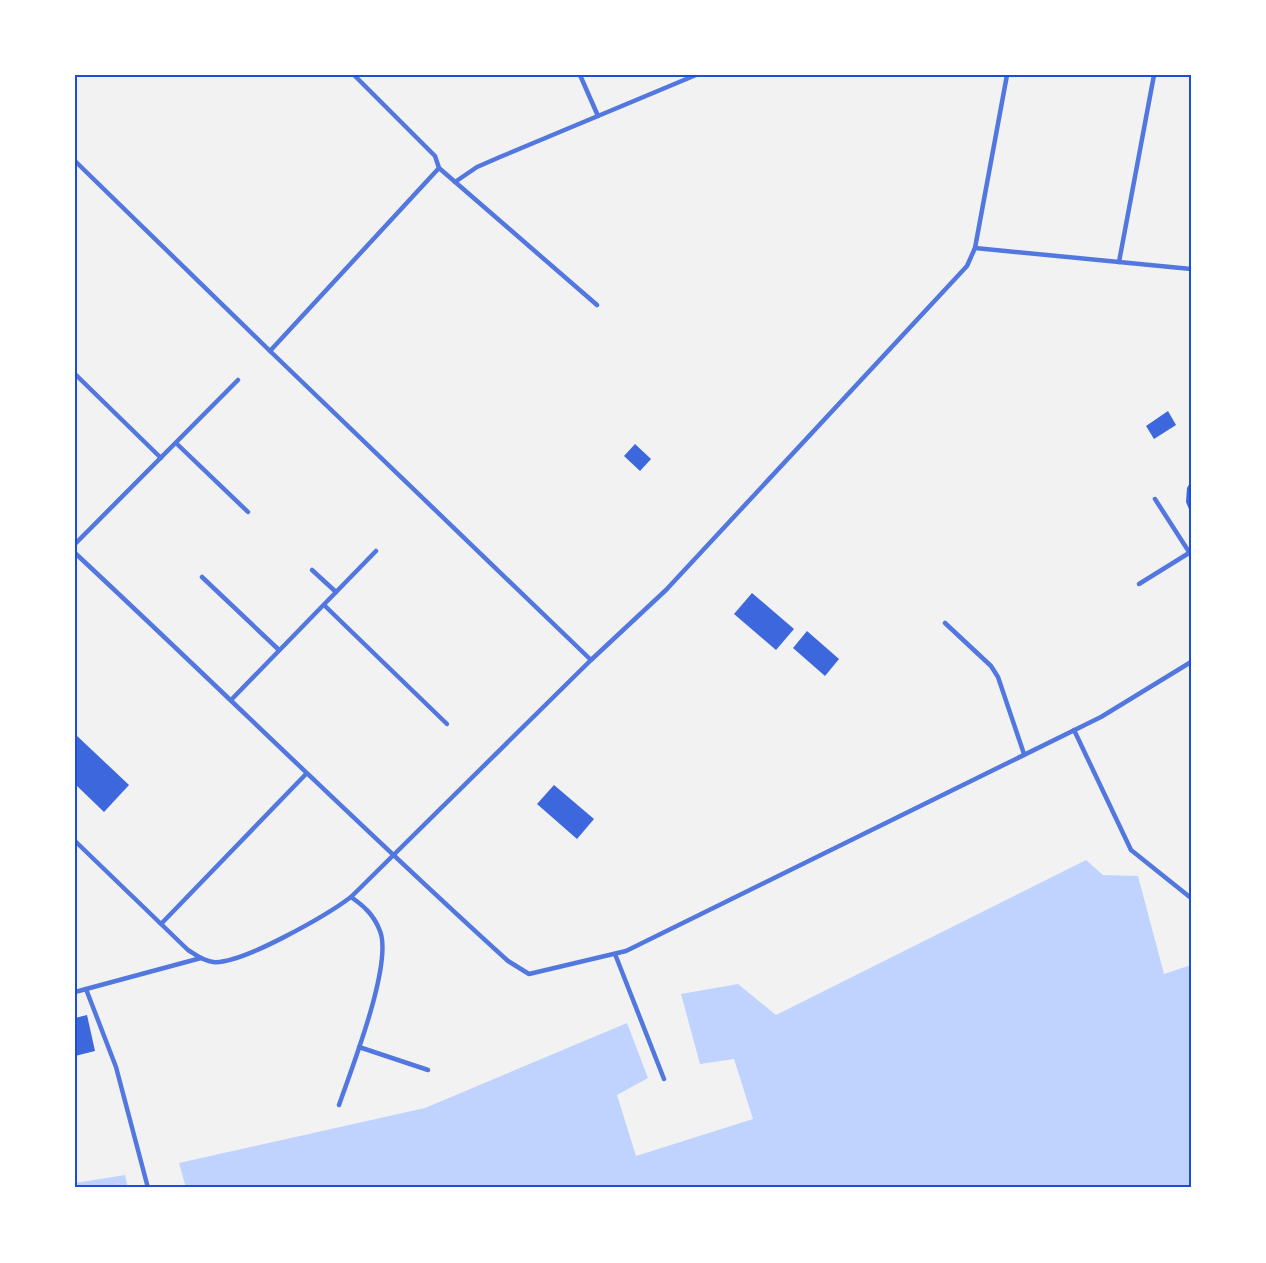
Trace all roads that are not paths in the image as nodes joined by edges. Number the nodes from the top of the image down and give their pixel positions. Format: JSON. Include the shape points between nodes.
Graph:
{"nodes":[{"id":1,"x":354,"y":75,"type":"edge"},
{"id":2,"x":580,"y":75,"type":"edge"},
{"id":3,"x":696,"y":75,"type":"edge"},
{"id":4,"x":1007,"y":75,"type":"edge"},
{"id":5,"x":1154,"y":75,"type":"edge"},
{"id":6,"x":598,"y":116,"type":"junction"},
{"id":7,"x":75,"y":161,"type":"edge"},
{"id":8,"x":439,"y":168,"type":"junction"},
{"id":9,"x":455,"y":182,"type":"junction"},
{"id":10,"x":975,"y":248,"type":"junction"},
{"id":11,"x":1119,"y":262,"type":"junction"},
{"id":12,"x":1191,"y":269,"type":"edge"},
{"id":13,"x":597,"y":305,"type":"dead end"},
{"id":14,"x":270,"y":351,"type":"junction"},
{"id":15,"x":75,"y":374,"type":"edge"},
{"id":16,"x":238,"y":380,"type":"dead end"},
{"id":17,"x":176,"y":443,"type":"junction"},
{"id":18,"x":160,"y":458,"type":"junction"},
{"id":19,"x":1155,"y":498,"type":"dead end"},
{"id":20,"x":248,"y":513,"type":"dead end"},
{"id":21,"x":75,"y":544,"type":"edge"},
{"id":22,"x":376,"y":551,"type":"dead end"},
{"id":23,"x":75,"y":553,"type":"edge"},
{"id":24,"x":1190,"y":554,"type":"edge"},
{"id":25,"x":312,"y":570,"type":"dead end"},
{"id":26,"x":202,"y":577,"type":"dead end"},
{"id":27,"x":1139,"y":584,"type":"dead end"},
{"id":28,"x":336,"y":592,"type":"junction"},
{"id":29,"x":324,"y":605,"type":"junction"},
{"id":30,"x":945,"y":623,"type":"dead end"},
{"id":31,"x":279,"y":650,"type":"junction"},
{"id":32,"x":591,"y":660,"type":"junction"},
{"id":33,"x":1191,"y":662,"type":"edge"},
{"id":34,"x":232,"y":699,"type":"junction"},
{"id":35,"x":447,"y":724,"type":"dead end"},
{"id":36,"x":1074,"y":730,"type":"junction"},
{"id":37,"x":1024,"y":754,"type":"junction"},
{"id":38,"x":306,"y":774,"type":"junction"},
{"id":39,"x":75,"y":841,"type":"edge"},
{"id":40,"x":392,"y":857,"type":"junction"},
{"id":41,"x":351,"y":897,"type":"junction"},
{"id":42,"x":1191,"y":898,"type":"edge"},
{"id":43,"x":161,"y":924,"type":"junction"},
{"id":44,"x":615,"y":954,"type":"junction"},
{"id":45,"x":201,"y":958,"type":"junction"},
{"id":46,"x":86,"y":989,"type":"junction"},
{"id":47,"x":75,"y":992,"type":"edge"},
{"id":48,"x":359,"y":1047,"type":"junction"},
{"id":49,"x":428,"y":1070,"type":"dead end"},
{"id":50,"x":664,"y":1078,"type":"dead end"},
{"id":51,"x":339,"y":1105,"type":"dead end"},
{"id":52,"x":148,"y":1188,"type":"edge"}],
"edges":[{"from":1,"to":8,"type":"lane","via":[[435,156]]},
{"from":2,"to":6,"type":"lane"},
{"from":3,"to":6,"type":"lane"},
{"from":4,"to":10,"type":"lane"},
{"from":5,"to":11,"type":"lane"},
{"from":6,"to":9,"type":"lane","via":[[477,167]]},
{"from":7,"to":14,"type":"lane"},
{"from":8,"to":9,"type":"lane"},
{"from":8,"to":14,"type":"lane"},
{"from":9,"to":13,"type":"lane"},
{"from":10,"to":11,"type":"lane"},
{"from":10,"to":32,"type":"lane","via":[[967,266],[666,590]]},
{"from":11,"to":12,"type":"lane"},
{"from":14,"to":32,"type":"lane"},
{"from":15,"to":18,"type":"lane"},
{"from":16,"to":17,"type":"lane"},
{"from":17,"to":18,"type":"lane"},
{"from":17,"to":20,"type":"lane"},
{"from":18,"to":21,"type":"lane"},
{"from":19,"to":24,"type":"lane"},
{"from":22,"to":28,"type":"lane"},
{"from":23,"to":34,"type":"lane"},
{"from":24,"to":27,"type":"lane"},
{"from":25,"to":28,"type":"lane"},
{"from":26,"to":31,"type":"lane"},
{"from":28,"to":29,"type":"lane"},
{"from":29,"to":31,"type":"lane"},
{"from":29,"to":35,"type":"lane"},
{"from":30,"to":37,"type":"lane","via":[[998,677]]},
{"from":31,"to":34,"type":"lane"},
{"from":32,"to":40,"type":"lane"},
{"from":33,"to":36,"type":"lane"},
{"from":34,"to":38,"type":"lane"},
{"from":36,"to":37,"type":"lane"},
{"from":36,"to":42,"type":"lane","via":[[1131,850]]},
{"from":37,"to":44,"type":"lane"},
{"from":38,"to":40,"type":"lane"},
{"from":38,"to":43,"type":"lane"},
{"from":39,"to":43,"type":"lane"},
{"from":40,"to":41,"type":"lane"},
{"from":40,"to":44,"type":"lane","via":[[520,971],[540,973]]},
{"from":41,"to":45,"type":"lane","via":[[322,918],[246,953],[226,961]]},
{"from":41,"to":48,"type":"lane","via":[[367,908],[381,933],[374,1003]]},
{"from":43,"to":45,"type":"lane"},
{"from":44,"to":50,"type":"lane"},
{"from":45,"to":46,"type":"lane"},
{"from":46,"to":47,"type":"lane"},
{"from":46,"to":52,"type":"lane","via":[[116,1067]]},
{"from":48,"to":49,"type":"lane"},
{"from":48,"to":51,"type":"lane"}]}
